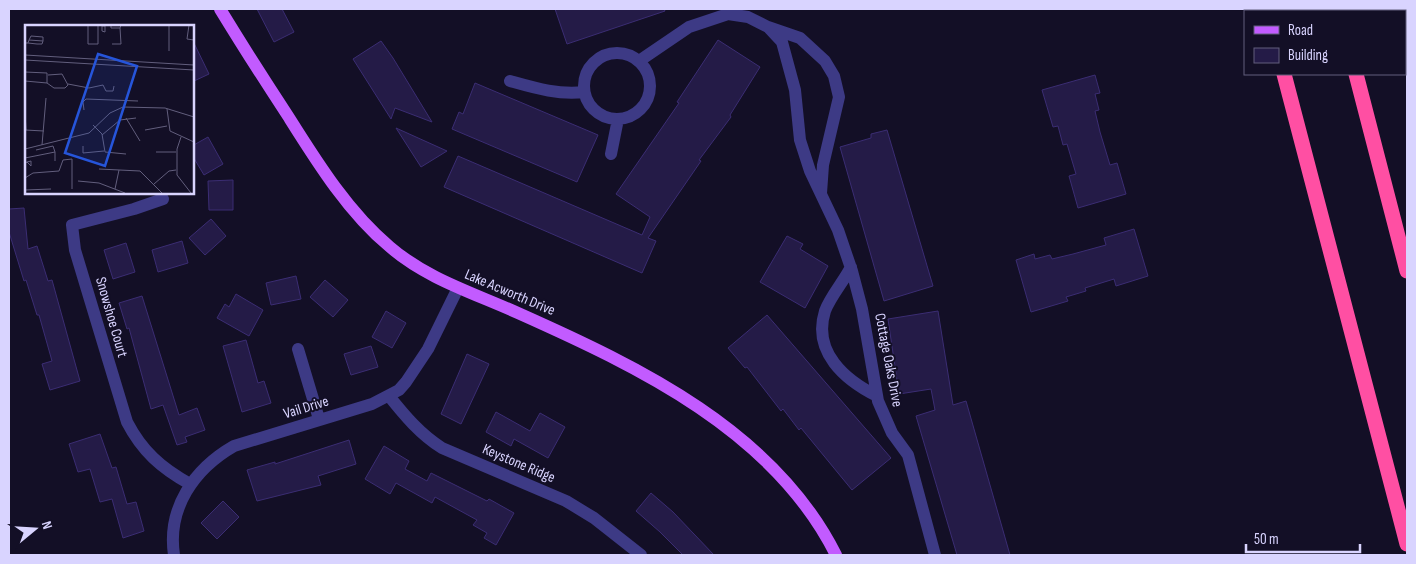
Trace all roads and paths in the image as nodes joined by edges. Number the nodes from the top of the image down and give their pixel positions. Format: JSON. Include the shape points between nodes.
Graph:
{"nodes":[{"id":1,"x":220,"y":9,"type":"edge"},
{"id":2,"x":768,"y":28,"type":"junction"},
{"id":3,"x":639,"y":61,"type":"junction"},
{"id":4,"x":1284,"y":75,"type":"edge"},
{"id":5,"x":1356,"y":75,"type":"edge"},
{"id":6,"x":510,"y":81,"type":"dead end"},
{"id":7,"x":584,"y":92,"type":"junction"},
{"id":8,"x":618,"y":119,"type":"junction"},
{"id":9,"x":611,"y":154,"type":"dead end"},
{"id":10,"x":821,"y":198,"type":"junction"},
{"id":11,"x":163,"y":199,"type":"dead end"},
{"id":12,"x":851,"y":267,"type":"junction"},
{"id":13,"x":1407,"y":270,"type":"edge"},
{"id":14,"x":458,"y":288,"type":"junction"},
{"id":15,"x":298,"y":349,"type":"dead end"},
{"id":16,"x":389,"y":396,"type":"junction"},
{"id":17,"x":877,"y":396,"type":"junction"},
{"id":18,"x":319,"y":419,"type":"junction"},
{"id":19,"x":190,"y":484,"type":"junction"},
{"id":20,"x":1407,"y":544,"type":"edge"},
{"id":21,"x":174,"y":555,"type":"edge"},
{"id":22,"x":641,"y":555,"type":"edge"},
{"id":23,"x":836,"y":555,"type":"edge"},
{"id":24,"x":935,"y":555,"type":"edge"}],
"edges":[{"from":1,"to":14,"type":"main road","name":"Lake Acworth Drive","via":[[334,185],[360,217],[390,247],[412,263]]},
{"from":2,"to":3,"type":"street","name":"Cottage Oaks Drive","via":[[748,17],[728,14],[689,27]]},
{"from":2,"to":10,"type":"street","name":"Cottage Oaks Drive","via":[[782,42],[789,63],[800,140]]},
{"from":2,"to":10,"type":"street","name":"Cottage Oaks Drive","via":[[800,38],[825,61],[834,76],[839,97],[823,165]]},
{"from":3,"to":7,"type":"street","via":[[632,56],[608,54],[594,62],[587,72]]},
{"from":3,"to":8,"type":"street","via":[[650,78],[647,102],[632,116]]},
{"from":4,"to":20,"type":"highway"},
{"from":5,"to":13,"type":"highway"},
{"from":6,"to":7,"type":"street","via":[[546,91]]},
{"from":7,"to":8,"type":"street","via":[[594,110],[605,117]]},
{"from":8,"to":9,"type":"street"},
{"from":10,"to":12,"type":"street","name":"Cottage Oaks Drive","via":[[838,230]]},
{"from":11,"to":19,"type":"street","name":"Snowshoe Court","via":[[134,210],[72,225],[75,250],[127,422],[137,441],[152,458]]},
{"from":12,"to":17,"type":"street","name":"Cottage Oaks Drive"},
{"from":12,"to":17,"type":"street","via":[[825,312],[826,350],[840,371],[855,385]]},
{"from":14,"to":16,"type":"street","name":"Vail Drive","via":[[428,349],[406,382]]},
{"from":14,"to":23,"type":"main road","name":"Lake Acworth Drive","via":[[587,344],[702,410],[758,454],[782,478],[810,511]]},
{"from":15,"to":18,"type":"street"},
{"from":16,"to":18,"type":"street","name":"Vail Drive"},
{"from":16,"to":22,"type":"street","name":"Keystone Ridge","via":[[428,440],[566,501],[594,518]]},
{"from":17,"to":24,"type":"street","name":"Cottage Oaks Drive","via":[[885,420],[908,455]]},
{"from":18,"to":19,"type":"street","name":"Vail Drive","via":[[234,446],[219,454]]},
{"from":19,"to":21,"type":"street","name":"Vail Drive","via":[[174,524]]}]}
